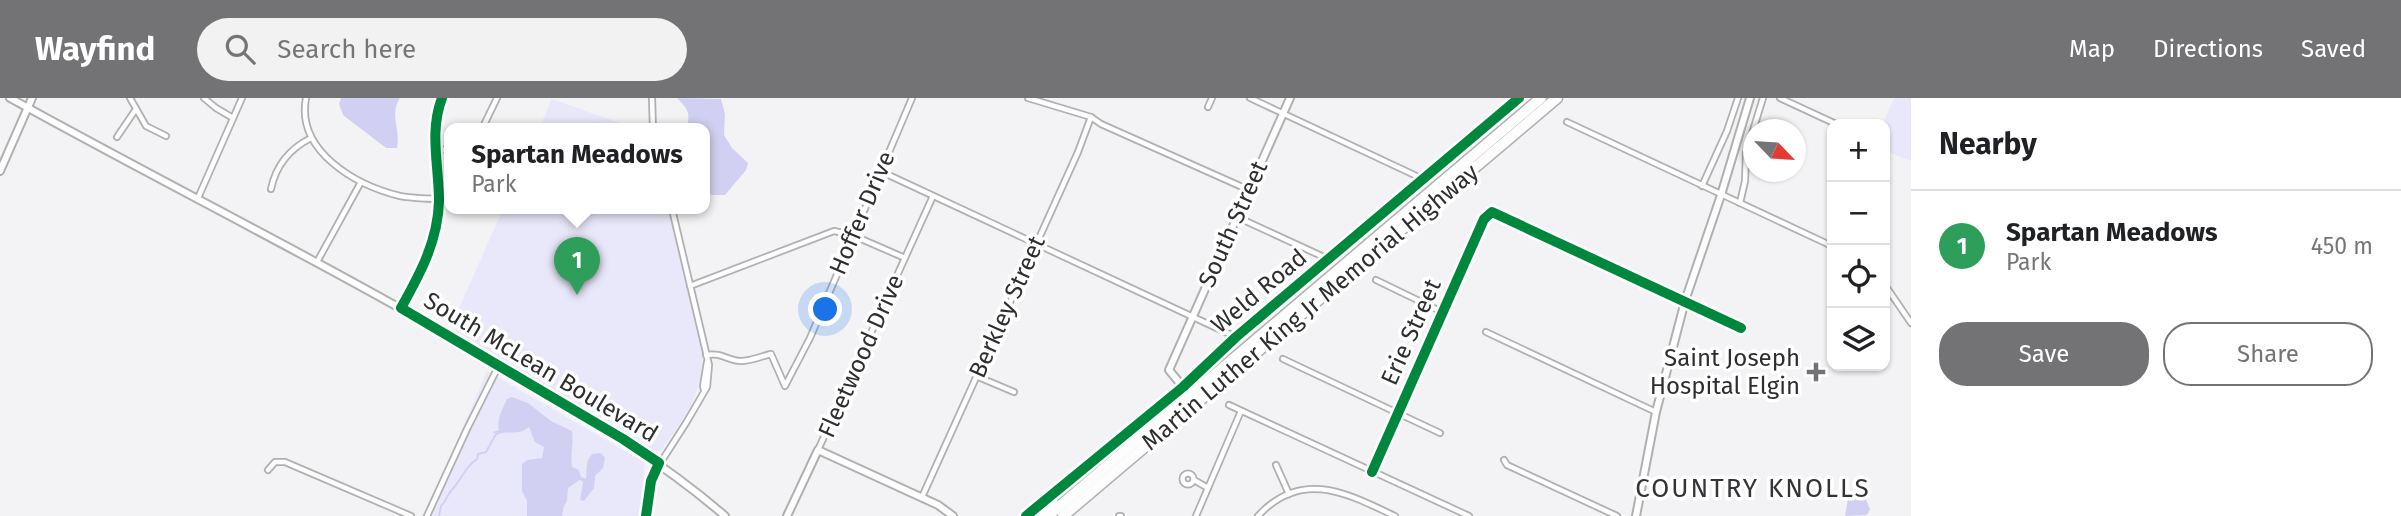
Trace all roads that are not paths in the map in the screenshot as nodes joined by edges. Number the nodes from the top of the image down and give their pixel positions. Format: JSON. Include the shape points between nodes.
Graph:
{"nodes":[{"id":1,"x":10,"y":98,"type":"edge"},
{"id":2,"x":32,"y":98,"type":"edge"},
{"id":3,"x":130,"y":98,"type":"edge"},
{"id":4,"x":204,"y":98,"type":"edge"},
{"id":5,"x":242,"y":98,"type":"edge"},
{"id":6,"x":306,"y":98,"type":"edge"},
{"id":7,"x":442,"y":98,"type":"edge"},
{"id":8,"x":497,"y":98,"type":"edge"},
{"id":9,"x":652,"y":98,"type":"edge"},
{"id":10,"x":912,"y":98,"type":"edge"},
{"id":11,"x":1028,"y":98,"type":"edge"},
{"id":12,"x":1212,"y":98,"type":"edge"},
{"id":13,"x":1250,"y":98,"type":"edge"},
{"id":14,"x":1290,"y":98,"type":"edge"},
{"id":15,"x":1541,"y":98,"type":"edge"},
{"id":16,"x":1557,"y":98,"type":"edge"},
{"id":17,"x":1738,"y":98,"type":"edge"},
{"id":18,"x":1750,"y":98,"type":"edge"},
{"id":19,"x":1763,"y":98,"type":"edge"},
{"id":20,"x":1780,"y":98,"type":"edge"},
{"id":21,"x":1517,"y":99,"type":"edge"},
{"id":22,"x":1208,"y":107,"type":"dead end"},
{"id":23,"x":28,"y":109,"type":"junction"},
{"id":24,"x":136,"y":109,"type":"junction"},
{"id":25,"x":1284,"y":113,"type":"junction"},
{"id":26,"x":1091,"y":117,"type":"junction"},
{"id":27,"x":233,"y":118,"type":"junction"},
{"id":28,"x":1827,"y":120,"type":"edge"},
{"id":29,"x":1567,"y":122,"type":"dead end"},
{"id":30,"x":485,"y":123,"type":"edge"},
{"id":31,"x":653,"y":123,"type":"edge"},
{"id":32,"x":166,"y":136,"type":"dead end"},
{"id":33,"x":117,"y":137,"type":"dead end"},
{"id":34,"x":310,"y":138,"type":"junction"},
{"id":35,"x":444,"y":149,"type":"edge"},
{"id":36,"x":435,"y":150,"type":"junction"},
{"id":37,"x":0,"y":171,"type":"edge"},
{"id":38,"x":880,"y":171,"type":"junction"},
{"id":39,"x":1423,"y":179,"type":"junction"},
{"id":40,"x":361,"y":182,"type":"junction"},
{"id":41,"x":1702,"y":186,"type":"junction"},
{"id":42,"x":271,"y":189,"type":"dead end"},
{"id":43,"x":1249,"y":190,"type":"junction"},
{"id":44,"x":1721,"y":195,"type":"junction"},
{"id":45,"x":933,"y":196,"type":"junction"},
{"id":46,"x":198,"y":198,"type":"junction"},
{"id":47,"x":439,"y":200,"type":"junction"},
{"id":48,"x":444,"y":200,"type":"edge"},
{"id":49,"x":1740,"y":203,"type":"junction"},
{"id":50,"x":673,"y":214,"type":"edge"},
{"id":51,"x":1236,"y":216,"type":"junction"},
{"id":52,"x":852,"y":235,"type":"junction"},
{"id":53,"x":1036,"y":244,"type":"junction"},
{"id":54,"x":1830,"y":245,"type":"edge"},
{"id":55,"x":905,"y":258,"type":"junction"},
{"id":56,"x":1328,"y":259,"type":"junction"},
{"id":57,"x":317,"y":262,"type":"junction"},
{"id":58,"x":1376,"y":281,"type":"dead end"},
{"id":59,"x":690,"y":286,"type":"junction"},
{"id":60,"x":1890,"y":292,"type":"edge"},
{"id":61,"x":1685,"y":301,"type":"junction"},
{"id":62,"x":401,"y":308,"type":"junction"},
{"id":63,"x":1442,"y":312,"type":"junction"},
{"id":64,"x":1192,"y":317,"type":"junction"},
{"id":65,"x":1911,"y":323,"type":"edge"},
{"id":66,"x":1741,"y":328,"type":"dead end"},
{"id":67,"x":1486,"y":332,"type":"dead end"},
{"id":68,"x":1236,"y":337,"type":"junction"},
{"id":69,"x":707,"y":358,"type":"junction"},
{"id":70,"x":1283,"y":359,"type":"dead end"},
{"id":71,"x":499,"y":365,"type":"junction"},
{"id":72,"x":976,"y":376,"type":"junction"},
{"id":73,"x":1183,"y":387,"type":"junction"},
{"id":74,"x":1014,"y":391,"type":"dead end"},
{"id":75,"x":1229,"y":405,"type":"dead end"},
{"id":76,"x":1241,"y":411,"type":"junction"},
{"id":77,"x":1656,"y":412,"type":"junction"},
{"id":78,"x":1398,"y":413,"type":"junction"},
{"id":79,"x":1440,"y":433,"type":"dead end"},
{"id":80,"x":1151,"y":443,"type":"junction"},
{"id":81,"x":818,"y":450,"type":"junction"},
{"id":82,"x":1504,"y":460,"type":"dead end"},
{"id":83,"x":659,"y":463,"type":"junction"},
{"id":84,"x":1276,"y":465,"type":"dead end"},
{"id":85,"x":268,"y":470,"type":"dead end"},
{"id":86,"x":1372,"y":472,"type":"junction"},
{"id":87,"x":1194,"y":480,"type":"dead end"},
{"id":88,"x":1088,"y":481,"type":"junction"},
{"id":89,"x":1208,"y":488,"type":"junction"},
{"id":90,"x":1289,"y":494,"type":"junction"},
{"id":91,"x":922,"y":497,"type":"junction"},
{"id":92,"x":411,"y":516,"type":"edge"},
{"id":93,"x":427,"y":516,"type":"edge"},
{"id":94,"x":646,"y":516,"type":"edge"},
{"id":95,"x":724,"y":516,"type":"edge"},
{"id":96,"x":788,"y":516,"type":"edge"},
{"id":97,"x":953,"y":516,"type":"edge"},
{"id":98,"x":1026,"y":516,"type":"edge"},
{"id":99,"x":1037,"y":516,"type":"edge"},
{"id":100,"x":1048,"y":516,"type":"edge"},
{"id":101,"x":1063,"y":516,"type":"edge"},
{"id":102,"x":1073,"y":516,"type":"edge"},
{"id":103,"x":1196,"y":516,"type":"edge"},
{"id":104,"x":1258,"y":516,"type":"edge"},
{"id":105,"x":1395,"y":516,"type":"edge"},
{"id":106,"x":1469,"y":516,"type":"edge"},
{"id":107,"x":1617,"y":516,"type":"edge"},
{"id":108,"x":1636,"y":516,"type":"edge"}],
"edges":[{"from":1,"to":23,"type":"main road","name":"South McLean Boulevard"},
{"from":2,"to":23,"type":"main road"},
{"from":3,"to":24,"type":"street"},
{"from":4,"to":27,"type":"street"},
{"from":5,"to":27,"type":"street"},
{"from":6,"to":34,"type":"street"},
{"from":7,"to":36,"type":"street"},
{"from":8,"to":30,"type":"street"},
{"from":9,"to":31,"type":"street"},
{"from":10,"to":38,"type":"street","name":"Hoffer Drive"},
{"from":11,"to":26,"type":"street"},
{"from":12,"to":22,"type":"street"},
{"from":13,"to":25,"type":"street"},
{"from":14,"to":25,"type":"main road","name":"South Street"},
{"from":15,"to":88,"type":"highway","name":"Martin Luther King Jr Memorial Highway"},
{"from":16,"to":80,"type":"highway","name":"Martin Luther King Jr Memorial Highway"},
{"from":17,"to":41,"type":"street"},
{"from":18,"to":44,"type":"main road"},
{"from":19,"to":49,"type":"street","via":[[1746,153]]},
{"from":20,"to":28,"type":"street"},
{"from":21,"to":39,"type":"street","name":"Weld Road"},
{"from":23,"to":37,"type":"main road"},
{"from":23,"to":46,"type":"main road","name":"South McLean Boulevard"},
{"from":24,"to":32,"type":"street","via":[[146,126]]},
{"from":24,"to":33,"type":"street"},
{"from":25,"to":39,"type":"street"},
{"from":25,"to":43,"type":"main road","name":"South Street"},
{"from":26,"to":43,"type":"street"},
{"from":26,"to":53,"type":"street","name":"Berkley Street"},
{"from":27,"to":46,"type":"street"},
{"from":29,"to":41,"type":"street"},
{"from":34,"to":40,"type":"street","via":[[330,160]]},
{"from":34,"to":42,"type":"street","via":[[284,159]]},
{"from":35,"to":36,"type":"street"},
{"from":36,"to":47,"type":"street"},
{"from":38,"to":45,"type":"street"},
{"from":38,"to":52,"type":"street","name":"Hoffer Drive"},
{"from":39,"to":56,"type":"street","name":"Weld Road"},
{"from":40,"to":47,"type":"street","via":[[399,195]]},
{"from":40,"to":57,"type":"street"},
{"from":41,"to":44,"type":"street"},
{"from":43,"to":51,"type":"main road","name":"South Street"},
{"from":44,"to":49,"type":"street"},
{"from":44,"to":61,"type":"main road"},
{"from":45,"to":53,"type":"street"},
{"from":45,"to":55,"type":"street","name":"Fleetwood Drive"},
{"from":46,"to":57,"type":"main road","name":"South McLean Boulevard"},
{"from":47,"to":48,"type":"street"},
{"from":47,"to":62,"type":"street","via":[[430,253]]},
{"from":49,"to":54,"type":"street"},
{"from":50,"to":59,"type":"street"},
{"from":51,"to":56,"type":"street"},
{"from":51,"to":64,"type":"main road","name":"South Street"},
{"from":52,"to":55,"type":"street"},
{"from":52,"to":59,"type":"street","via":[[834,231]]},
{"from":52,"to":69,"type":"street","name":"Hoffer Drive","via":[[785,386],[771,354],[745,360],[719,354]]},
{"from":53,"to":64,"type":"street"},
{"from":53,"to":72,"type":"street","name":"Berkley Street"},
{"from":55,"to":81,"type":"street","name":"Fleetwood Drive"},
{"from":56,"to":68,"type":"street","name":"Weld Road"},
{"from":57,"to":62,"type":"main road","name":"South McLean Boulevard"},
{"from":58,"to":63,"type":"street"},
{"from":59,"to":69,"type":"street"},
{"from":60,"to":65,"type":"street"},
{"from":61,"to":63,"type":"street","name":"Erie Street","via":[[1492,212],[1484,219]]},
{"from":61,"to":66,"type":"street"},
{"from":61,"to":77,"type":"main road"},
{"from":62,"to":71,"type":"main road","name":"South McLean Boulevard"},
{"from":63,"to":78,"type":"street","name":"Erie Street"},
{"from":64,"to":68,"type":"street"},
{"from":64,"to":73,"type":"main road","name":"South Street","via":[[1169,370]]},
{"from":67,"to":77,"type":"street"},
{"from":68,"to":73,"type":"street","name":"Weld Road"},
{"from":69,"to":83,"type":"street","via":[[707,387]]},
{"from":70,"to":78,"type":"street"},
{"from":71,"to":83,"type":"main road","name":"South McLean Boulevard"},
{"from":71,"to":93,"type":"street"},
{"from":72,"to":74,"type":"street"},
{"from":72,"to":91,"type":"street","name":"Berkley Street"},
{"from":73,"to":98,"type":"main road","name":"Weld Road"},
{"from":75,"to":76,"type":"street"},
{"from":76,"to":86,"type":"street"},
{"from":76,"to":89,"type":"street"},
{"from":77,"to":108,"type":"main road"},
{"from":78,"to":79,"type":"street"},
{"from":78,"to":86,"type":"street","name":"Erie Street"},
{"from":80,"to":101,"type":"highway","name":"Martin Luther King Jr Memorial Highway"},
{"from":80,"to":102,"type":"highway"},
{"from":81,"to":91,"type":"main road"},
{"from":81,"to":96,"type":"main road","name":"Fleetwood Drive"},
{"from":82,"to":107,"type":"street"},
{"from":83,"to":94,"type":"street"},
{"from":83,"to":95,"type":"main road","name":"South McLean Boulevard"},
{"from":84,"to":90,"type":"street"},
{"from":85,"to":92,"type":"street","via":[[275,462],[285,462]]},
{"from":86,"to":106,"type":"street"},
{"from":87,"to":89,"type":"street"},
{"from":88,"to":99,"type":"highway","via":[[1074,486]]},
{"from":88,"to":100,"type":"highway","name":"Martin Luther King Jr Memorial Highway"},
{"from":89,"to":103,"type":"street"},
{"from":90,"to":104,"type":"street"},
{"from":90,"to":105,"type":"street","via":[[1314,488],[1343,492]]},
{"from":91,"to":97,"type":"main road"}]}
